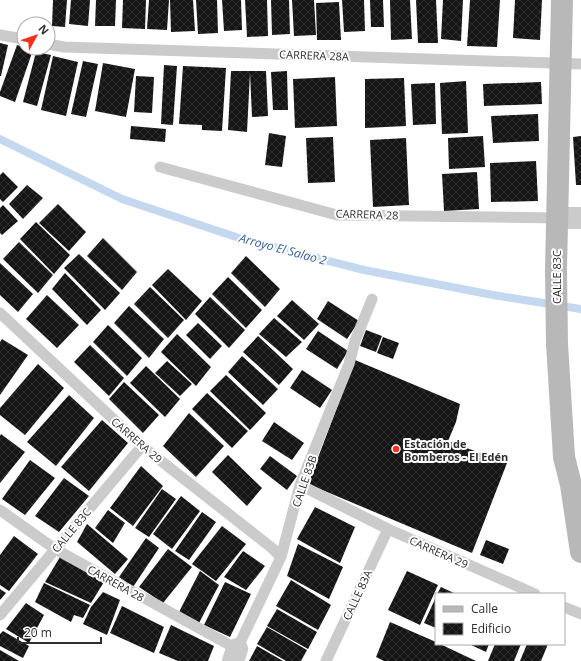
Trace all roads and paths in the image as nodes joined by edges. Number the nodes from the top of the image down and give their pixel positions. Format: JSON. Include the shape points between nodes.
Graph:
{"nodes":[{"id":1,"x":562,"y":0,"type":"edge"},
{"id":2,"x":0,"y":35,"type":"edge"},
{"id":3,"x":16,"y":38,"type":"edge"},
{"id":4,"x":56,"y":46,"type":"edge"},
{"id":5,"x":571,"y":64,"type":"edge"},
{"id":6,"x":160,"y":167,"type":"dead end"},
{"id":7,"x":557,"y":218,"type":"junction"},
{"id":8,"x":581,"y":218,"type":"edge"},
{"id":9,"x":372,"y":299,"type":"dead end"},
{"id":10,"x":0,"y":313,"type":"edge"},
{"id":11,"x":142,"y":446,"type":"junction"},
{"id":12,"x":300,"y":485,"type":"junction"},
{"id":13,"x":0,"y":510,"type":"edge"},
{"id":14,"x":388,"y":529,"type":"junction"},
{"id":15,"x":55,"y":549,"type":"junction"},
{"id":16,"x":581,"y":552,"type":"edge"},
{"id":17,"x":281,"y":558,"type":"junction"},
{"id":18,"x":533,"y":593,"type":"edge"},
{"id":19,"x":565,"y":607,"type":"edge"},
{"id":20,"x":581,"y":614,"type":"edge"},
{"id":21,"x":0,"y":615,"type":"edge"},
{"id":22,"x":235,"y":655,"type":"edge"},
{"id":23,"x":326,"y":661,"type":"edge"}],
"edges":[{"from":1,"to":5,"type":"street","name":"CALLE 83C"},
{"from":2,"to":3,"type":"lane"},
{"from":4,"to":5,"type":"lane","name":"CARRERA 28A"},
{"from":5,"to":7,"type":"street","name":"CALLE 83C"},
{"from":6,"to":7,"type":"lane","name":"CARRERA 28","via":[[337,215]]},
{"from":7,"to":8,"type":"street","name":"CARRERA 28"},
{"from":7,"to":16,"type":"street","name":"CALLE 83C","via":[[557,344],[564,457]]},
{"from":9,"to":12,"type":"lane","name":"CALLE 83B","via":[[349,364]]},
{"from":10,"to":11,"type":"lane","name":"CARRERA 29"},
{"from":11,"to":15,"type":"lane","name":"CALLE 83C"},
{"from":11,"to":17,"type":"lane","name":"CARRERA 29","via":[[272,548]]},
{"from":12,"to":14,"type":"lane","name":"CARRERA 29"},
{"from":12,"to":17,"type":"lane","name":"CALLE 83B"},
{"from":13,"to":15,"type":"lane","name":"CARRERA 28"},
{"from":14,"to":18,"type":"lane","name":"CARRERA 29"},
{"from":14,"to":23,"type":"lane","name":"CALLE 83A"},
{"from":15,"to":21,"type":"lane","name":"CALLE 83C"},
{"from":15,"to":22,"type":"lane","name":"CARRERA 28"},
{"from":17,"to":22,"type":"lane","name":"CALLE 83B"},
{"from":19,"to":20,"type":"lane"}]}
